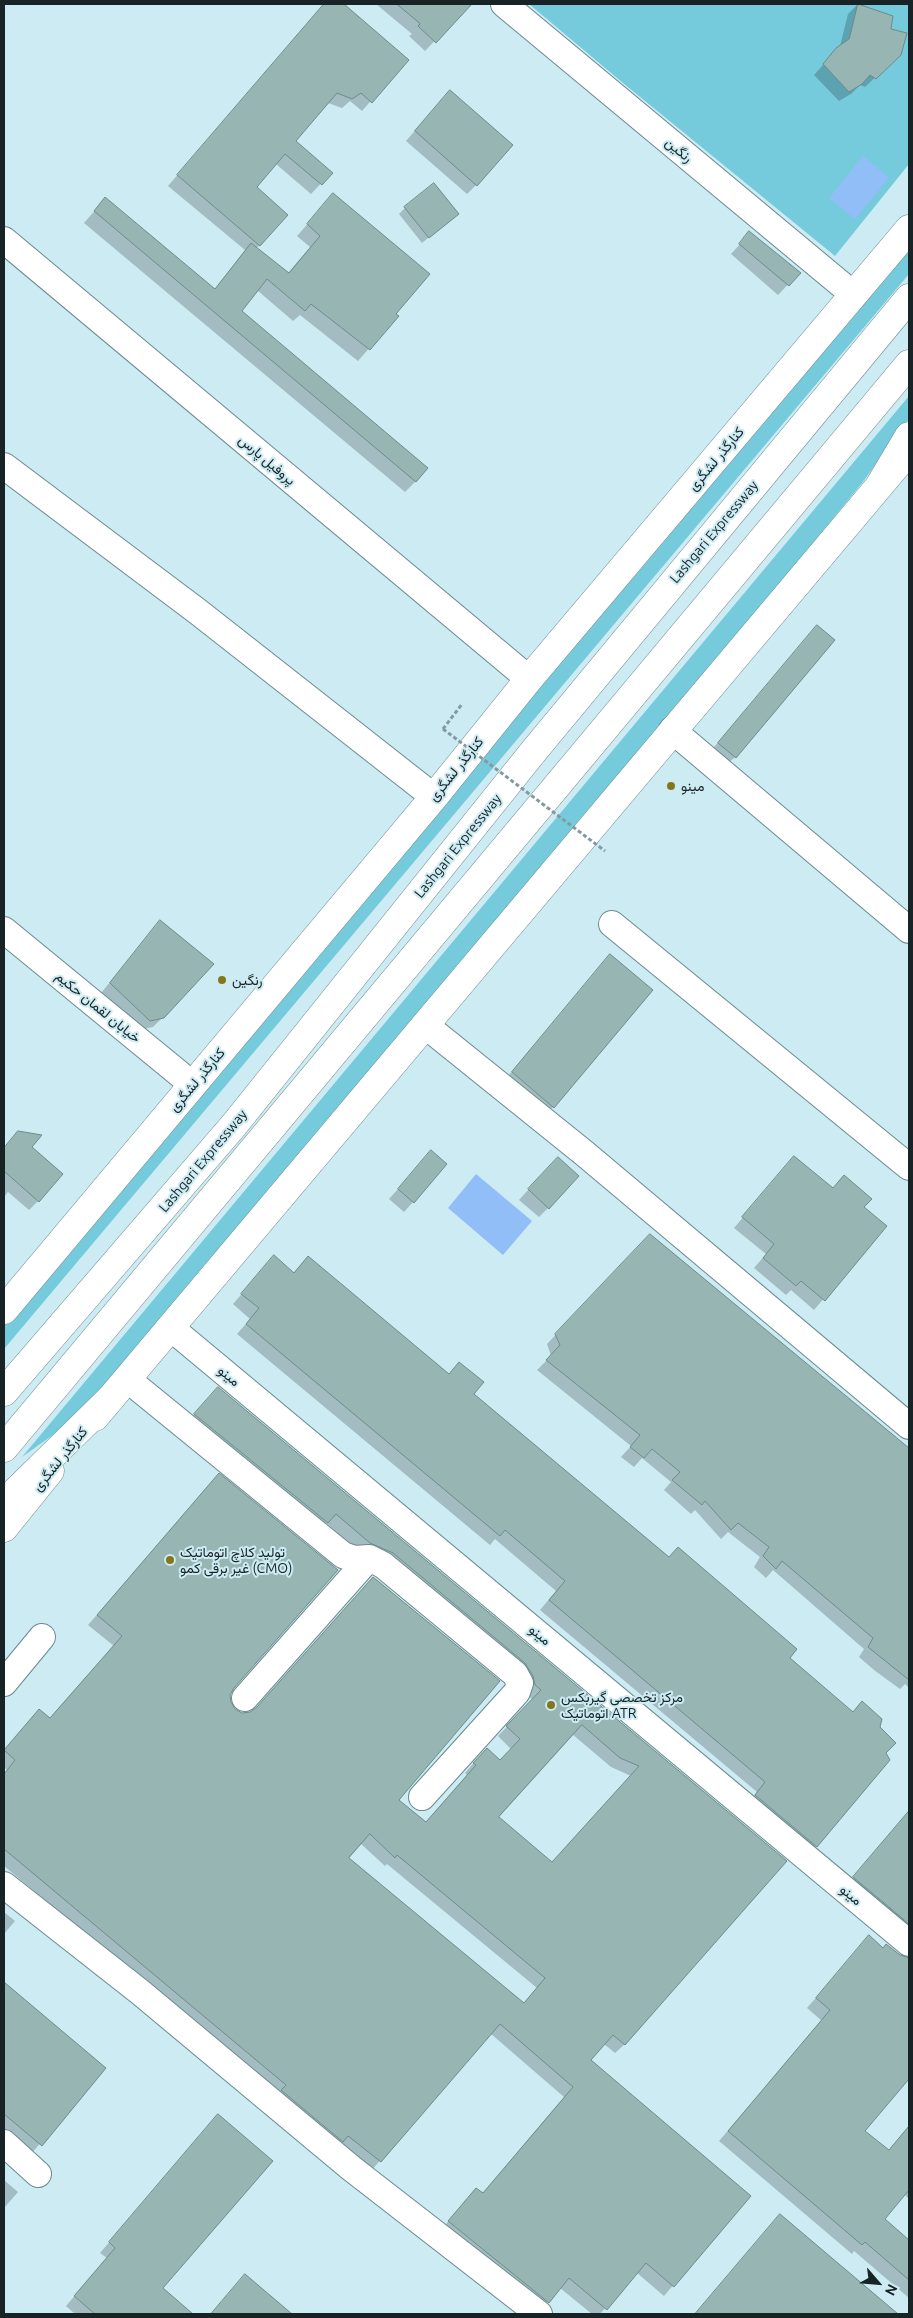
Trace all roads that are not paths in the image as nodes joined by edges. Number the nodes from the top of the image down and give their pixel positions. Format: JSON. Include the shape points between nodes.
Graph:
{"nodes":[{"id":1,"x":504,"y":4,"type":"edge"},
{"id":2,"x":909,"y":229,"type":"edge"},
{"id":3,"x":4,"y":240,"type":"edge"},
{"id":4,"x":854,"y":295,"type":"junction"},
{"id":5,"x":909,"y":298,"type":"edge"},
{"id":6,"x":909,"y":364,"type":"edge"},
{"id":7,"x":909,"y":436,"type":"edge"},
{"id":8,"x":909,"y":450,"type":"edge"},
{"id":9,"x":4,"y":466,"type":"edge"},
{"id":10,"x":881,"y":482,"type":"junction"},
{"id":11,"x":529,"y":680,"type":"junction"},
{"id":12,"x":672,"y":730,"type":"junction"},
{"id":13,"x":434,"y":797,"type":"junction"},
{"id":14,"x":612,"y":924,"type":"dead end"},
{"id":15,"x":4,"y":930,"type":"edge"},
{"id":16,"x":909,"y":930,"type":"edge"},
{"id":17,"x":425,"y":1025,"type":"junction"},
{"id":18,"x":193,"y":1085,"type":"junction"},
{"id":19,"x":909,"y":1167,"type":"edge"},
{"id":20,"x":4,"y":1310,"type":"edge"},
{"id":21,"x":171,"y":1328,"type":"junction"},
{"id":22,"x":119,"y":1388,"type":"junction"},
{"id":23,"x":4,"y":1392,"type":"edge"},
{"id":24,"x":909,"y":1426,"type":"edge"},
{"id":25,"x":4,"y":1448,"type":"edge"},
{"id":26,"x":4,"y":1503,"type":"edge"},
{"id":27,"x":4,"y":1528,"type":"edge"},
{"id":28,"x":369,"y":1558,"type":"junction"},
{"id":29,"x":42,"y":1638,"type":"dead end"},
{"id":30,"x":4,"y":1683,"type":"edge"},
{"id":31,"x":246,"y":1698,"type":"dead end"},
{"id":32,"x":422,"y":1797,"type":"dead end"},
{"id":33,"x":4,"y":1885,"type":"edge"},
{"id":34,"x":909,"y":1943,"type":"edge"},
{"id":35,"x":4,"y":2143,"type":"edge"},
{"id":36,"x":38,"y":2174,"type":"dead end"},
{"id":37,"x":539,"y":2314,"type":"edge"}],
"edges":[{"from":1,"to":4,"type":"lane","name":"رنگین"},
{"from":2,"to":4,"type":"main road","name":"کنارگذر لشگری"},
{"from":3,"to":11,"type":"lane","name":"پروفیل پارس"},
{"from":4,"to":11,"type":"main road","name":"کنارگذر لشگری"},
{"from":5,"to":23,"type":"main road","name":"Lashgari Expressway","via":[[533,752],[234,1126]]},
{"from":6,"to":25,"type":"main road"},
{"from":7,"to":10,"type":"main road"},
{"from":8,"to":10,"type":"main road","name":"کنارگذر لشگری"},
{"from":9,"to":13,"type":"lane","via":[[198,611]]},
{"from":10,"to":12,"type":"main road","name":"کنارگذر لشگری"},
{"from":11,"to":13,"type":"main road","name":"کنارگذر لشگری"},
{"from":12,"to":16,"type":"lane"},
{"from":12,"to":17,"type":"main road","name":"کنارگذر لشگری"},
{"from":13,"to":18,"type":"main road","name":"کنارگذر لشگری"},
{"from":14,"to":19,"type":"lane"},
{"from":15,"to":18,"type":"lane","name":"خیابان لقمان حکیم"},
{"from":17,"to":21,"type":"main road","name":"کنارگذر لشگری"},
{"from":17,"to":24,"type":"lane","via":[[584,1153]]},
{"from":18,"to":20,"type":"main road","name":"کنارگذر لشگری"},
{"from":21,"to":22,"type":"main road","name":"کنارگذر لشگری"},
{"from":21,"to":34,"type":"lane","name":"مینو"},
{"from":22,"to":26,"type":"main road"},
{"from":22,"to":27,"type":"main road","name":"کنارگذر لشگری"},
{"from":22,"to":28,"type":"lane","via":[[343,1555],[354,1559]]},
{"from":28,"to":31,"type":"lane"},
{"from":28,"to":32,"type":"lane","via":[[383,1565],[515,1674],[520,1683],[516,1692]]},
{"from":29,"to":30,"type":"lane"},
{"from":33,"to":37,"type":"lane","via":[[140,1992],[351,2168]]},
{"from":35,"to":36,"type":"lane"}]}
